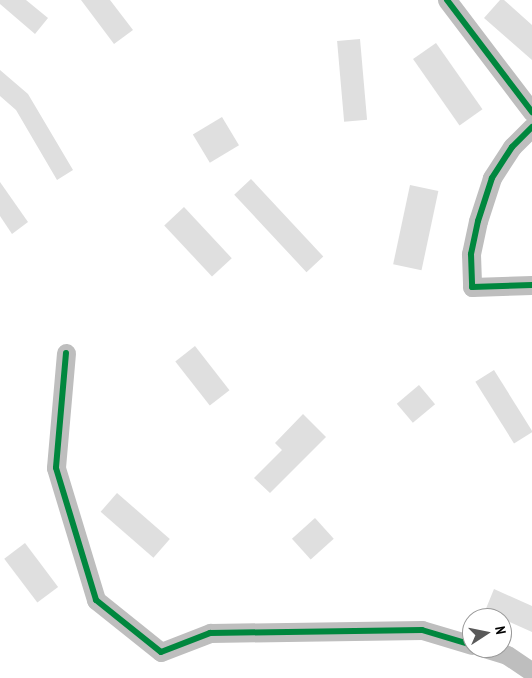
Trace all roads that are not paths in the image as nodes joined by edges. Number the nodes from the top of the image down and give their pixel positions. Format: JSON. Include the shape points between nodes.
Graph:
{"nodes":[{"id":1,"x":447,"y":0,"type":"edge"},
{"id":2,"x":532,"y":112,"type":"edge"},
{"id":3,"x":532,"y":127,"type":"edge"},
{"id":4,"x":532,"y":285,"type":"edge"},
{"id":5,"x":66,"y":353,"type":"dead end"},
{"id":6,"x":462,"y":642,"type":"edge"},
{"id":7,"x":511,"y":658,"type":"edge"},
{"id":8,"x":532,"y":672,"type":"edge"}],
"edges":[{"from":1,"to":2,"type":"street"},
{"from":3,"to":4,"type":"street","via":[[512,147],[492,178],[471,254],[472,287]]},
{"from":5,"to":6,"type":"street","via":[[56,468],[96,600],[160,652],[210,633],[422,630]]},
{"from":7,"to":8,"type":"street"}]}
